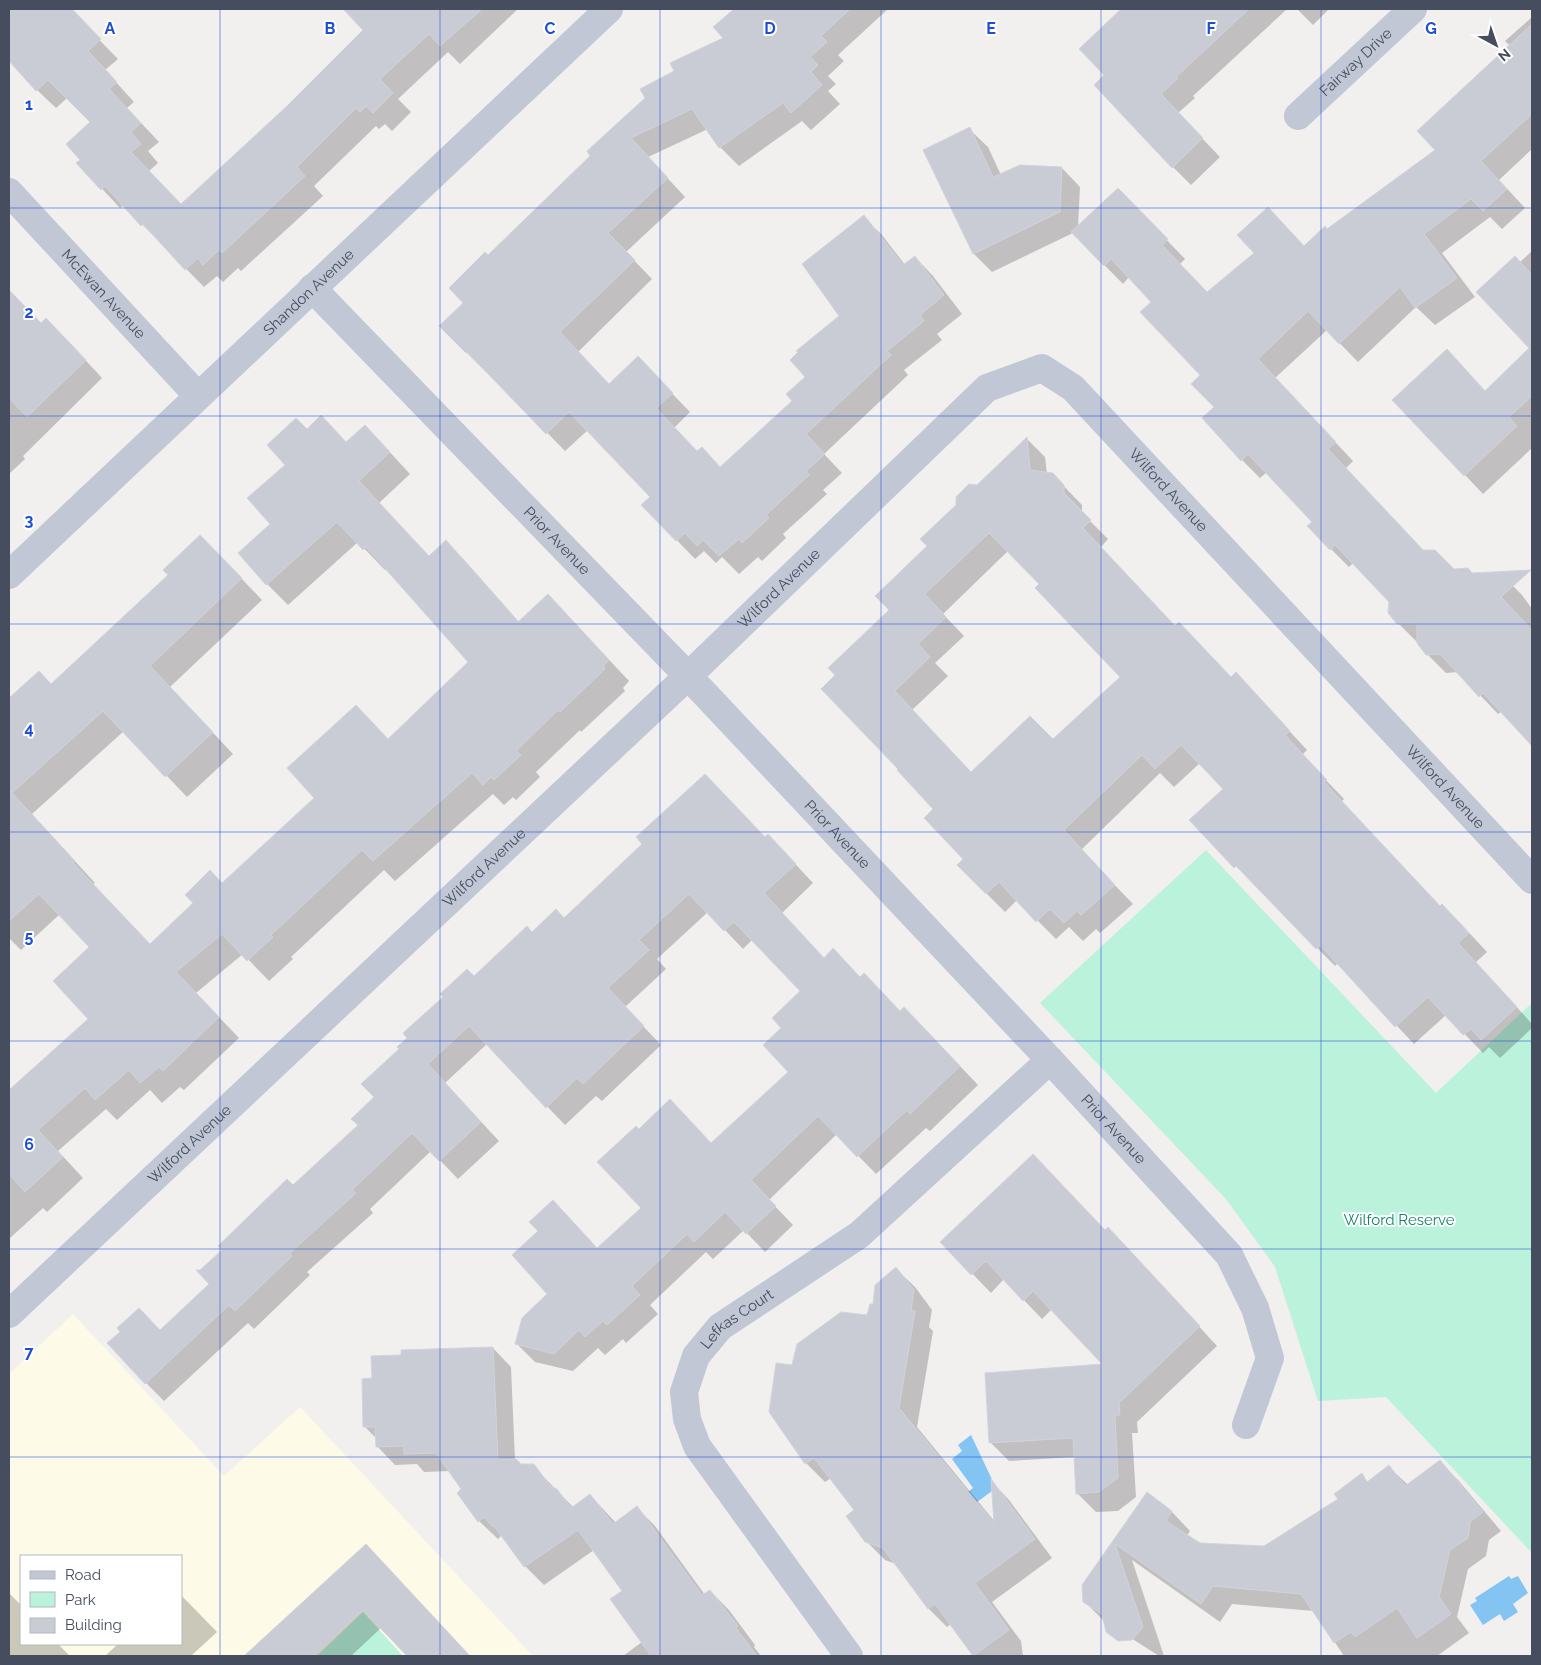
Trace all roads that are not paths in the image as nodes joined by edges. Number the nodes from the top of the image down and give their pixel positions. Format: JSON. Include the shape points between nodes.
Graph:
{"nodes":[{"id":1,"x":609,"y":9,"type":"edge"},
{"id":2,"x":1413,"y":9,"type":"edge"},
{"id":3,"x":1298,"y":116,"type":"dead end"},
{"id":4,"x":9,"y":192,"type":"edge"},
{"id":5,"x":312,"y":288,"type":"junction"},
{"id":6,"x":198,"y":396,"type":"junction"},
{"id":7,"x":9,"y":574,"type":"edge"},
{"id":8,"x":688,"y":676,"type":"junction"},
{"id":9,"x":1532,"y":880,"type":"edge"},
{"id":10,"x":1050,"y":1060,"type":"junction"},
{"id":11,"x":9,"y":1314,"type":"edge"},
{"id":12,"x":1246,"y":1425,"type":"dead end"},
{"id":13,"x":849,"y":1656,"type":"edge"}],
"edges":[{"from":1,"to":5,"type":"street","name":"Shandon Avenue"},
{"from":2,"to":3,"type":"street","name":"Fairway Drive"},
{"from":4,"to":6,"type":"street","name":"McEwan Avenue"},
{"from":5,"to":6,"type":"street","name":"Shandon Avenue"},
{"from":5,"to":8,"type":"street","name":"Prior Avenue"},
{"from":6,"to":7,"type":"street","name":"Shandon Avenue"},
{"from":8,"to":9,"type":"street","name":"Wilford Avenue","via":[[987,388],[1042,368],[1073,388]]},
{"from":8,"to":10,"type":"street","name":"Prior Avenue"},
{"from":8,"to":11,"type":"street","name":"Wilford Avenue"},
{"from":10,"to":12,"type":"street","name":"Prior Avenue","via":[[1229,1255],[1255,1308],[1270,1358]]},
{"from":10,"to":13,"type":"street","name":"Lefkas Court","via":[[859,1235],[720,1328],[696,1356],[684,1392],[687,1419],[697,1446]]}]}
